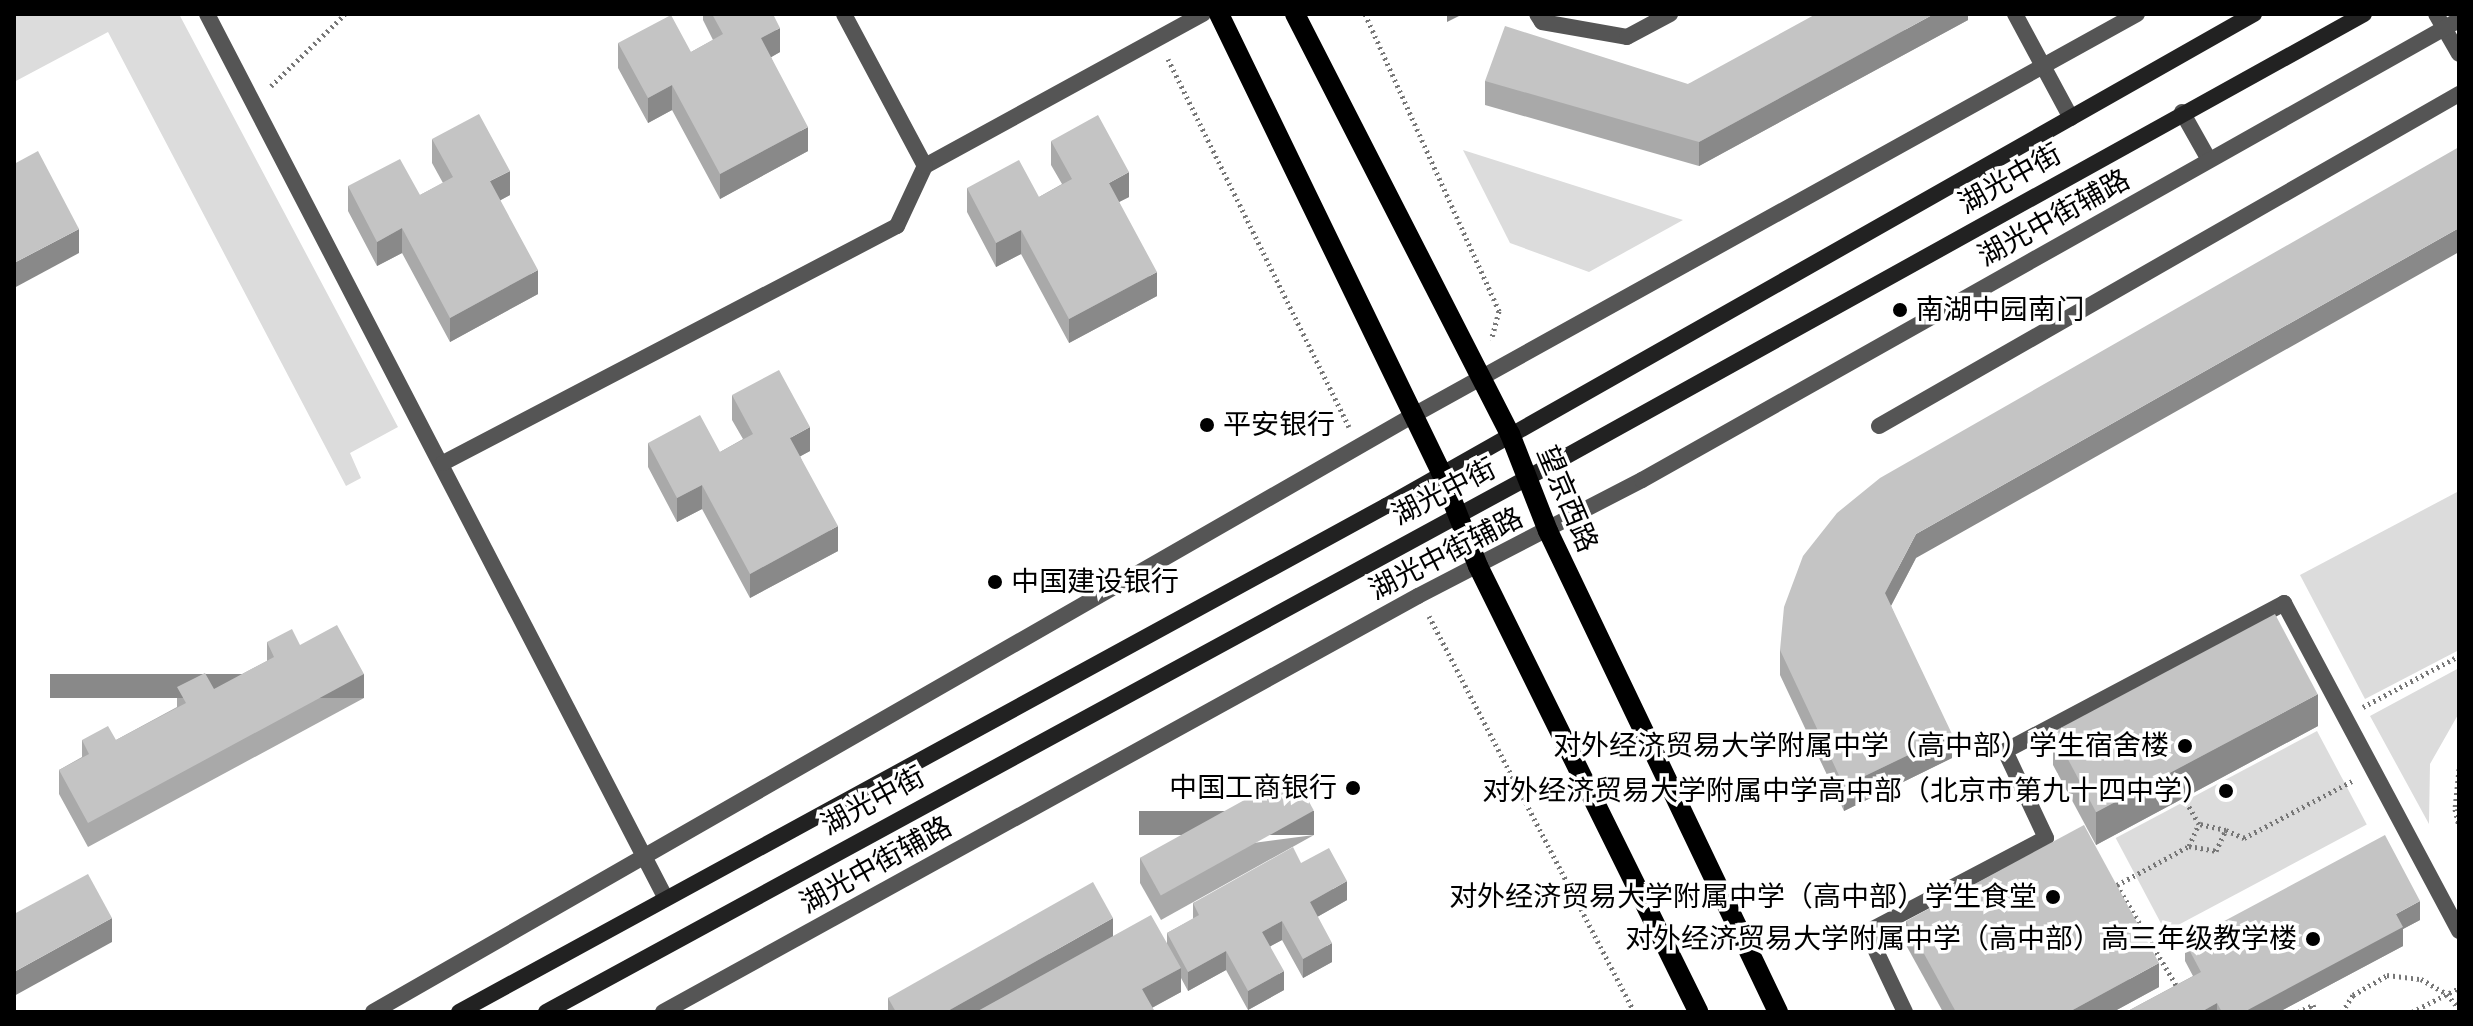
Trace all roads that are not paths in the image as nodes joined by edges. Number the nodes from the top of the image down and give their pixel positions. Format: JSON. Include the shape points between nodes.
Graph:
{"nodes":[{"id":1,"x":207,"y":14,"type":"edge"},
{"id":2,"x":844,"y":14,"type":"edge"},
{"id":3,"x":1203,"y":14,"type":"edge"},
{"id":4,"x":1219,"y":14,"type":"edge"},
{"id":5,"x":1295,"y":14,"type":"edge"},
{"id":6,"x":1537,"y":14,"type":"edge"},
{"id":7,"x":1670,"y":14,"type":"edge"},
{"id":8,"x":2015,"y":14,"type":"edge"},
{"id":9,"x":2137,"y":14,"type":"edge"},
{"id":10,"x":2254,"y":14,"type":"edge"},
{"id":11,"x":2364,"y":14,"type":"edge"},
{"id":12,"x":2446,"y":21,"type":"edge"},
{"id":13,"x":2459,"y":54,"type":"edge"},
{"id":14,"x":2042,"y":66,"type":"junction"},
{"id":15,"x":2459,"y":94,"type":"edge"},
{"id":16,"x":2182,"y":112,"type":"junction"},
{"id":17,"x":2071,"y":118,"type":"junction"},
{"id":18,"x":2209,"y":160,"type":"junction"},
{"id":19,"x":925,"y":166,"type":"junction"},
{"id":20,"x":1479,"y":380,"type":"junction"},
{"id":21,"x":1412,"y":416,"type":"junction"},
{"id":22,"x":1879,"y":426,"type":"dead end"},
{"id":23,"x":1510,"y":434,"type":"junction"},
{"id":24,"x":443,"y":463,"type":"junction"},
{"id":25,"x":1441,"y":472,"type":"junction"},
{"id":26,"x":1527,"y":478,"type":"junction"},
{"id":27,"x":1459,"y":515,"type":"junction"},
{"id":28,"x":1548,"y":531,"type":"junction"},
{"id":29,"x":1478,"y":566,"type":"junction"},
{"id":30,"x":645,"y":857,"type":"junction"},
{"id":31,"x":665,"y":897,"type":"junction"},
{"id":32,"x":2459,"y":931,"type":"edge"},
{"id":33,"x":373,"y":1012,"type":"edge"},
{"id":34,"x":459,"y":1012,"type":"edge"},
{"id":35,"x":546,"y":1012,"type":"edge"},
{"id":36,"x":663,"y":1012,"type":"edge"},
{"id":37,"x":1698,"y":1012,"type":"edge"},
{"id":38,"x":1778,"y":1012,"type":"edge"},
{"id":39,"x":1905,"y":1012,"type":"edge"}],
"edges":[{"from":1,"to":24,"type":"street"},
{"from":2,"to":19,"type":"street"},
{"from":3,"to":19,"type":"street"},
{"from":4,"to":21,"type":"main road"},
{"from":5,"to":20,"type":"main road","name":"望京西路"},
{"from":6,"to":7,"type":"street","via":[[1542,22],[1627,37]]},
{"from":8,"to":14,"type":"street"},
{"from":9,"to":14,"type":"street"},
{"from":10,"to":17,"type":"main road","name":"湖光中街"},
{"from":11,"to":16,"type":"main road","name":"湖光中街"},
{"from":12,"to":13,"type":"street"},
{"from":12,"to":18,"type":"street","name":"湖光中街辅路"},
{"from":14,"to":17,"type":"street"},
{"from":14,"to":20,"type":"street"},
{"from":15,"to":22,"type":"street"},
{"from":16,"to":18,"type":"street"},
{"from":16,"to":26,"type":"main road","name":"湖光中街"},
{"from":17,"to":23,"type":"main road","name":"湖光中街"},
{"from":18,"to":28,"type":"street","name":"湖光中街辅路"},
{"from":19,"to":24,"type":"street","via":[[897,226]]},
{"from":20,"to":21,"type":"street"},
{"from":20,"to":23,"type":"main road","name":"望京西路"},
{"from":21,"to":25,"type":"main road"},
{"from":21,"to":30,"type":"street"},
{"from":23,"to":25,"type":"main road","name":"湖光中街"},
{"from":23,"to":26,"type":"main road","name":"望京西路"},
{"from":24,"to":30,"type":"street"},
{"from":25,"to":27,"type":"main road"},
{"from":25,"to":31,"type":"main road","name":"湖光中街"},
{"from":26,"to":27,"type":"main road","name":"湖光中街"},
{"from":26,"to":28,"type":"main road","name":"望京西路"},
{"from":27,"to":29,"type":"main road"},
{"from":27,"to":35,"type":"main road","name":"湖光中街"},
{"from":28,"to":29,"type":"street","name":"湖光中街辅路"},
{"from":28,"to":38,"type":"main road","name":"望京西路"},
{"from":29,"to":36,"type":"street","name":"湖光中街辅路"},
{"from":29,"to":37,"type":"main road"},
{"from":30,"to":31,"type":"street"},
{"from":30,"to":33,"type":"street"},
{"from":31,"to":34,"type":"main road","name":"湖光中街"},
{"from":32,"to":39,"type":"street","via":[[2284,603],[2005,751],[2046,838],[1867,932]]}]}
